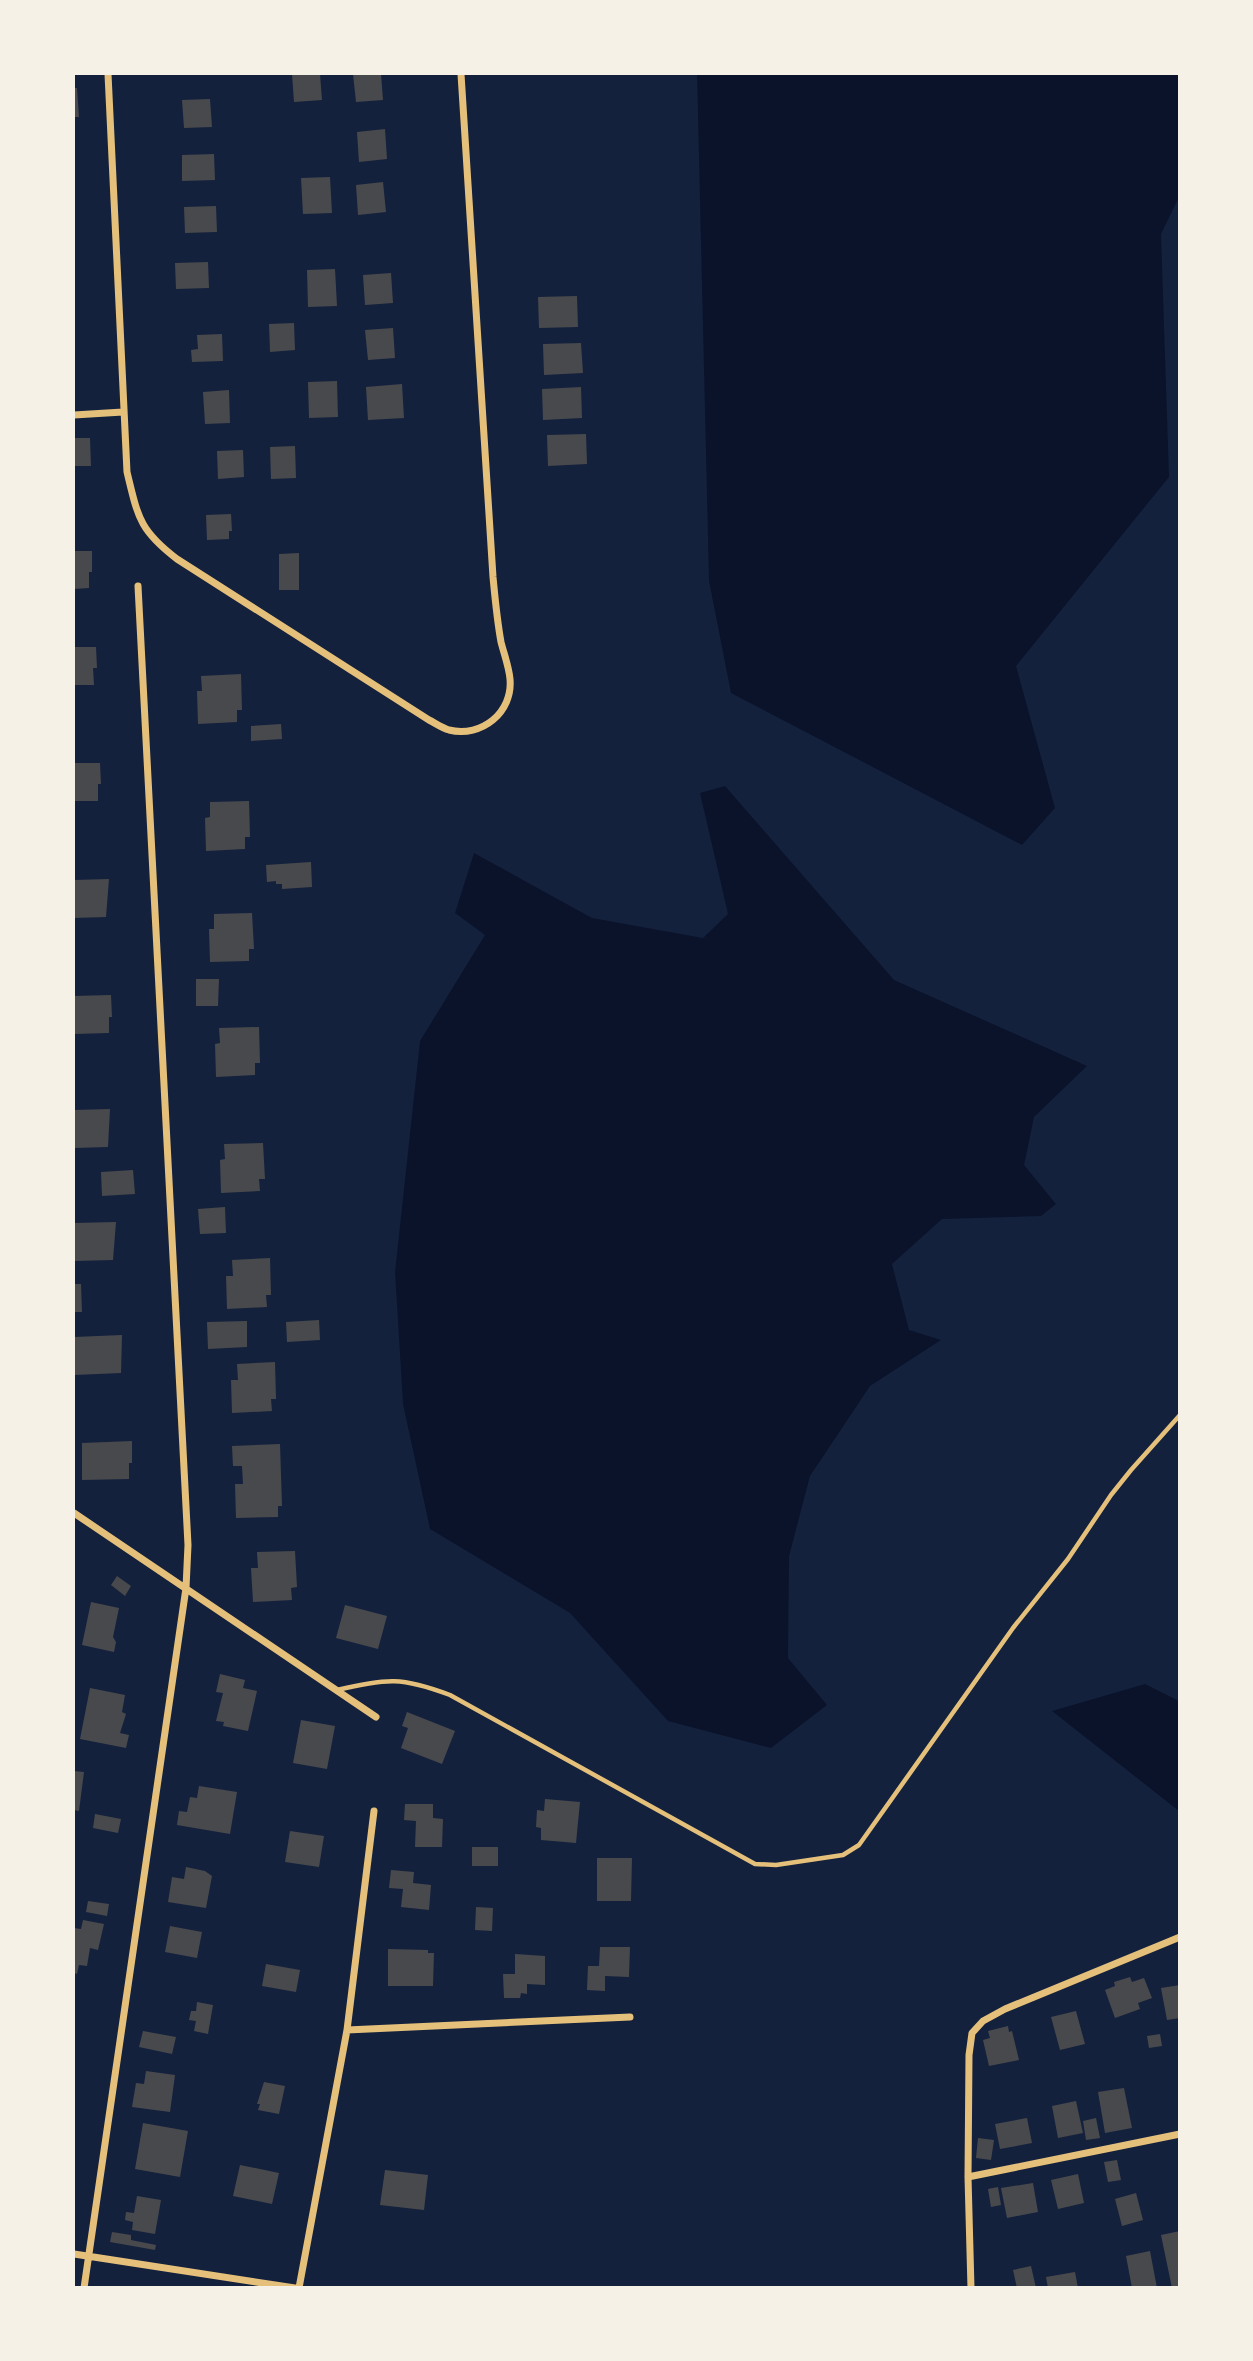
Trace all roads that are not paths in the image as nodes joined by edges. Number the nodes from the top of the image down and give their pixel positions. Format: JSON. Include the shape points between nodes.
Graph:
{"nodes":[{"id":1,"x":108,"y":74,"type":"edge"},
{"id":2,"x":461,"y":74,"type":"edge"},
{"id":3,"x":123,"y":412,"type":"junction"},
{"id":4,"x":74,"y":415,"type":"edge"},
{"id":5,"x":138,"y":586,"type":"dead end"},
{"id":6,"x":1180,"y":1415,"type":"edge"},
{"id":7,"x":74,"y":1513,"type":"edge"},
{"id":8,"x":186,"y":1588,"type":"junction"},
{"id":9,"x":336,"y":1690,"type":"junction"},
{"id":10,"x":376,"y":1717,"type":"dead end"},
{"id":11,"x":374,"y":1811,"type":"dead end"},
{"id":12,"x":1180,"y":1937,"type":"edge"},
{"id":13,"x":631,"y":2017,"type":"dead end"},
{"id":14,"x":347,"y":2030,"type":"junction"},
{"id":15,"x":1180,"y":2134,"type":"edge"},
{"id":16,"x":968,"y":2177,"type":"junction"},
{"id":17,"x":74,"y":2254,"type":"edge"},
{"id":18,"x":90,"y":2256,"type":"junction"},
{"id":19,"x":85,"y":2287,"type":"edge"},
{"id":20,"x":297,"y":2287,"type":"edge"},
{"id":21,"x":971,"y":2287,"type":"edge"}],
"edges":[{"from":1,"to":3,"type":"street"},
{"from":2,"to":3,"type":"street","via":[[493,577],[510,680],[499,716],[479,728],[449,730],[161,547],[138,515],[127,472]]},
{"from":3,"to":4,"type":"street"},
{"from":5,"to":8,"type":"street","via":[[188,1545]]},
{"from":6,"to":9,"type":"lane","via":[[1111,1495],[859,1845],[843,1855],[755,1864],[450,1695],[395,1680]]},
{"from":7,"to":8,"type":"street"},
{"from":8,"to":9,"type":"street"},
{"from":8,"to":18,"type":"street"},
{"from":9,"to":10,"type":"street"},
{"from":11,"to":14,"type":"street"},
{"from":12,"to":16,"type":"street","via":[[1005,2008],[978,2024],[970,2037]]},
{"from":13,"to":14,"type":"street"},
{"from":14,"to":20,"type":"street"},
{"from":15,"to":16,"type":"street"},
{"from":16,"to":21,"type":"street"},
{"from":17,"to":18,"type":"street"},
{"from":18,"to":19,"type":"street"},
{"from":18,"to":20,"type":"street"}]}
